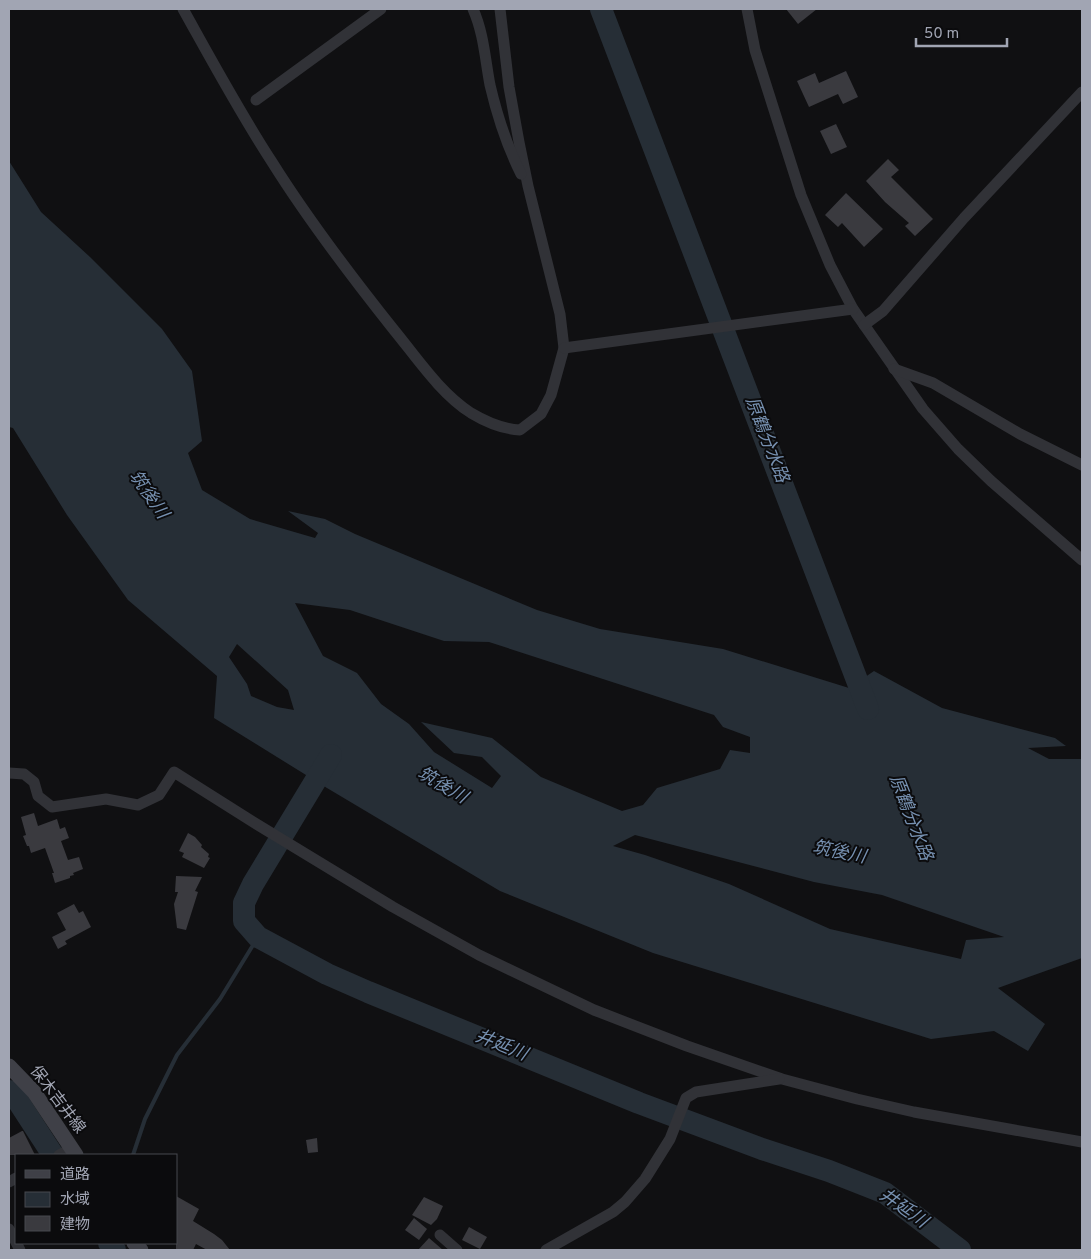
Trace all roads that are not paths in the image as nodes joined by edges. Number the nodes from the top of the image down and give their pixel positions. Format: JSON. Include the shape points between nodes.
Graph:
{"nodes":[{"id":1,"x":183,"y":9,"type":"edge"},
{"id":2,"x":381,"y":9,"type":"edge"},
{"id":3,"x":473,"y":9,"type":"edge"},
{"id":4,"x":500,"y":9,"type":"edge"},
{"id":5,"x":747,"y":9,"type":"edge"},
{"id":6,"x":1082,"y":92,"type":"edge"},
{"id":7,"x":256,"y":100,"type":"dead end"},
{"id":8,"x":528,"y":186,"type":"junction"},
{"id":9,"x":849,"y":310,"type":"junction"},
{"id":10,"x":864,"y":325,"type":"junction"},
{"id":11,"x":568,"y":347,"type":"junction"},
{"id":12,"x":894,"y":368,"type":"junction"},
{"id":13,"x":1082,"y":465,"type":"edge"},
{"id":14,"x":1082,"y":560,"type":"edge"},
{"id":15,"x":9,"y":773,"type":"edge"},
{"id":16,"x":9,"y":1066,"type":"edge"},
{"id":17,"x":782,"y":1079,"type":"junction"},
{"id":18,"x":1082,"y":1142,"type":"edge"},
{"id":19,"x":68,"y":1153,"type":"edge"},
{"id":20,"x":9,"y":1229,"type":"edge"},
{"id":21,"x":440,"y":1235,"type":"dead end"},
{"id":22,"x":15,"y":1240,"type":"edge"},
{"id":23,"x":457,"y":1250,"type":"edge"},
{"id":24,"x":546,"y":1250,"type":"edge"}],
"edges":[{"from":1,"to":11,"type":"street","via":[[273,164],[362,290],[446,392],[470,412],[491,423],[520,430],[541,414],[552,395]]},
{"from":2,"to":7,"type":"street"},
{"from":3,"to":8,"type":"street","via":[[480,24],[490,84],[502,127],[512,156]]},
{"from":4,"to":8,"type":"street"},
{"from":5,"to":9,"type":"street","via":[[755,50],[801,195]]},
{"from":6,"to":10,"type":"street","via":[[964,218],[884,310]]},
{"from":8,"to":11,"type":"street"},
{"from":9,"to":10,"type":"street"},
{"from":9,"to":11,"type":"street"},
{"from":10,"to":12,"type":"street"},
{"from":12,"to":13,"type":"street","via":[[933,383],[1020,434]]},
{"from":12,"to":14,"type":"street","via":[[923,410],[958,449]]},
{"from":15,"to":17,"type":"street","via":[[24,774],[34,782],[38,796],[52,807],[106,799],[138,805],[159,795],[174,772],[480,956],[585,1006]]},
{"from":16,"to":19,"type":"main road","name":"保木吉井線","via":[[34,1092]]},
{"from":17,"to":18,"type":"street","via":[[914,1112]]},
{"from":17,"to":24,"type":"street","via":[[696,1092],[686,1098],[670,1139],[645,1179],[625,1202]]},
{"from":20,"to":22,"type":"street"},
{"from":21,"to":23,"type":"street"}]}
